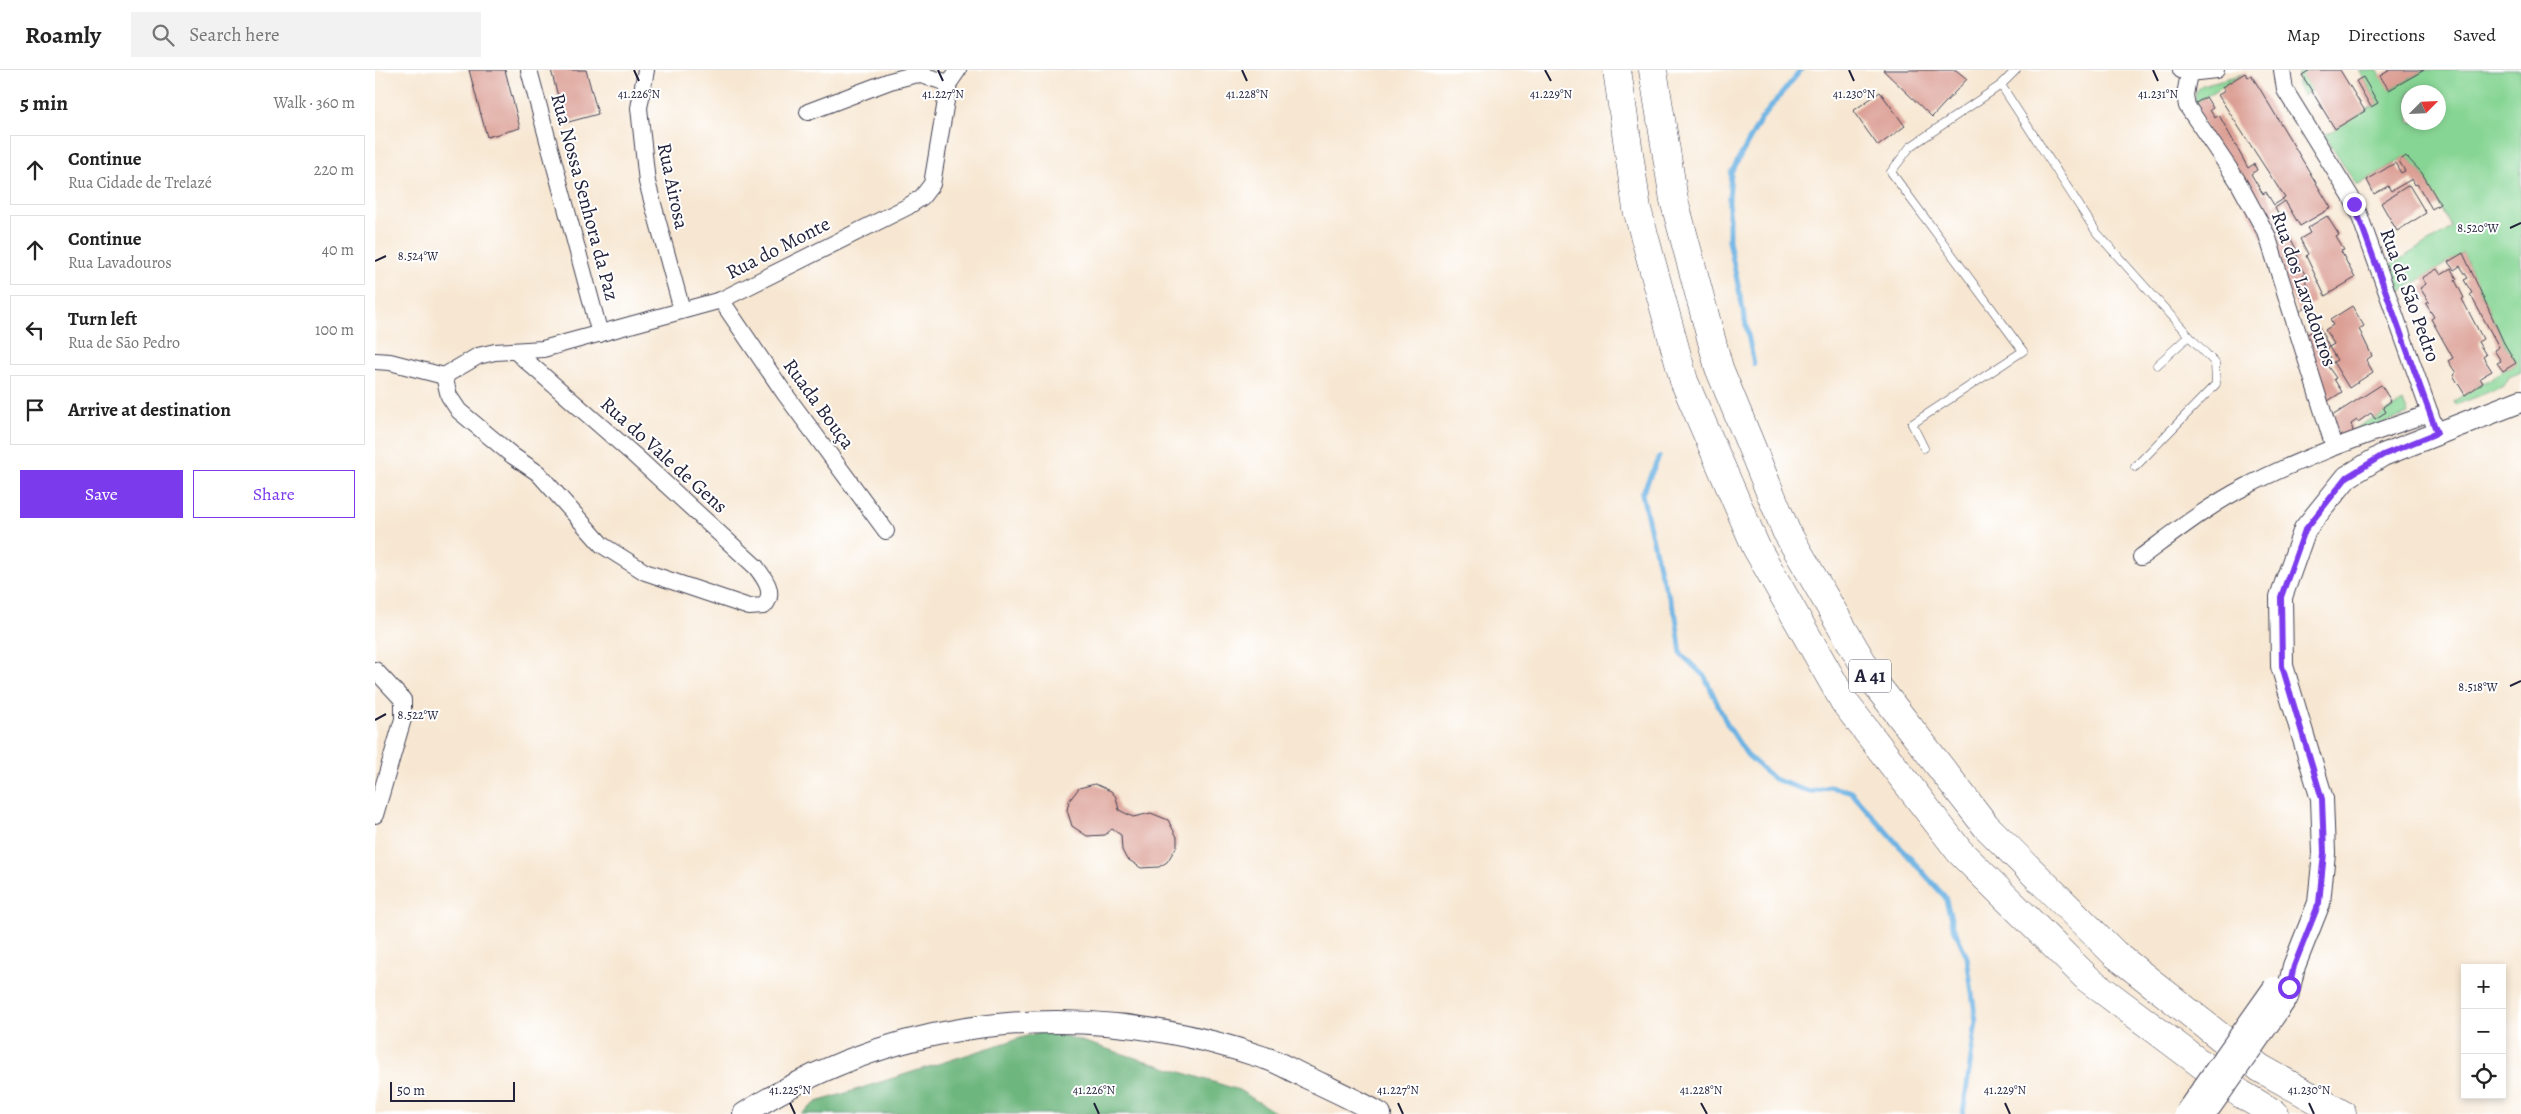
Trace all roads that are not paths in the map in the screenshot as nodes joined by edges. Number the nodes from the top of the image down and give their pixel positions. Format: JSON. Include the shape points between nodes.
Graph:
{"nodes":[{"id":1,"x":529,"y":70,"type":"edge"},
{"id":2,"x":646,"y":70,"type":"edge"},
{"id":3,"x":1617,"y":70,"type":"edge"},
{"id":4,"x":1653,"y":70,"type":"edge"},
{"id":5,"x":2016,"y":70,"type":"edge"},
{"id":6,"x":2215,"y":70,"type":"edge"},
{"id":7,"x":2282,"y":70,"type":"edge"},
{"id":8,"x":2185,"y":72,"type":"edge"},
{"id":9,"x":953,"y":76,"type":"edge"},
{"id":10,"x":2001,"y":86,"type":"junction"},
{"id":11,"x":808,"y":112,"type":"dead end"},
{"id":12,"x":721,"y":300,"type":"junction"},
{"id":13,"x":682,"y":310,"type":"junction"},
{"id":14,"x":600,"y":334,"type":"junction"},
{"id":15,"x":2189,"y":336,"type":"junction"},
{"id":16,"x":515,"y":351,"type":"junction"},
{"id":17,"x":375,"y":361,"type":"edge"},
{"id":18,"x":2157,"y":365,"type":"dead end"},
{"id":19,"x":444,"y":376,"type":"junction"},
{"id":20,"x":2521,"y":401,"type":"edge"},
{"id":21,"x":2434,"y":423,"type":"junction"},
{"id":22,"x":2334,"y":447,"type":"junction"},
{"id":23,"x":1924,"y":448,"type":"dead end"},
{"id":24,"x":2135,"y":467,"type":"dead end"},
{"id":25,"x":886,"y":531,"type":"dead end"},
{"id":26,"x":2141,"y":558,"type":"dead end"},
{"id":27,"x":375,"y":670,"type":"edge"},
{"id":28,"x":375,"y":815,"type":"edge"},
{"id":29,"x":2280,"y":992,"type":"junction"},
{"id":30,"x":744,"y":1114,"type":"edge"},
{"id":31,"x":1380,"y":1114,"type":"edge"},
{"id":32,"x":2185,"y":1114,"type":"edge"},
{"id":33,"x":2205,"y":1114,"type":"edge"},
{"id":34,"x":2275,"y":1114,"type":"edge"},
{"id":35,"x":2342,"y":1114,"type":"edge"}],
"edges":[{"from":1,"to":14,"type":"street","name":"Rua Nossa Senhora da Paz"},
{"from":2,"to":13,"type":"street","name":"Rua Airosa","via":[[639,108],[647,182]]},
{"from":3,"to":34,"type":"highway","number":"A 41","via":[[1637,209],[1684,381],[1756,547],[1845,703],[1960,852],[2088,979],[2241,1094]]},
{"from":4,"to":35,"type":"highway","number":"A 41","via":[[1674,200],[1719,368],[1786,531],[1874,682],[1985,826],[2115,954],[2261,1068]]},
{"from":5,"to":10,"type":"lane"},
{"from":6,"to":8,"type":"street","name":"Rua dos Lavadouros"},
{"from":7,"to":21,"type":"street","name":"Rua de São Pedro","via":[[2285,90],[2359,214]]},
{"from":8,"to":22,"type":"street","name":"Rua dos Lavadouros","via":[[2187,106],[2237,180],[2267,235]]},
{"from":9,"to":11,"type":"street","via":[[917,74]]},
{"from":9,"to":12,"type":"street","name":"Rua do Monte","via":[[932,184],[922,197]]},
{"from":10,"to":15,"type":"lane","via":[[2097,233]]},
{"from":10,"to":23,"type":"lane","via":[[1910,146],[1891,172],[2023,351],[1912,424]]},
{"from":12,"to":13,"type":"street","name":"Rua do Monte"},
{"from":12,"to":25,"type":"street","name":"Ruada Bouça","via":[[785,394]]},
{"from":13,"to":14,"type":"street","name":"Rua do Monte"},
{"from":14,"to":16,"type":"street","name":"Rua do Monte","via":[[543,349]]},
{"from":15,"to":18,"type":"lane"},
{"from":15,"to":24,"type":"lane","via":[[2215,363],[2216,384]]},
{"from":16,"to":19,"type":"street","name":"Rua do Monte","via":[[478,356]]},
{"from":16,"to":19,"type":"street","name":"Rua do Vale de Gens","via":[[757,567],[770,591],[764,606],[757,608],[733,602],[645,572],[602,545],[538,473],[459,411],[449,396]]},
{"from":17,"to":19,"type":"street"},
{"from":20,"to":21,"type":"street"},
{"from":21,"to":22,"type":"street"},
{"from":21,"to":29,"type":"street","via":[[2345,480],[2305,530],[2281,597],[2282,666],[2322,799],[2324,853],[2319,903]]},
{"from":22,"to":26,"type":"street","via":[[2244,487],[2205,510]]},
{"from":27,"to":28,"type":"street","via":[[403,700],[403,719]]},
{"from":29,"to":32,"type":"street","bridge":true},
{"from":29,"to":33,"type":"street","bridge":true},
{"from":30,"to":31,"type":"street","via":[[782,1089],[859,1054],[936,1034],[1016,1022],[1085,1022],[1183,1034],[1266,1058]]}]}
